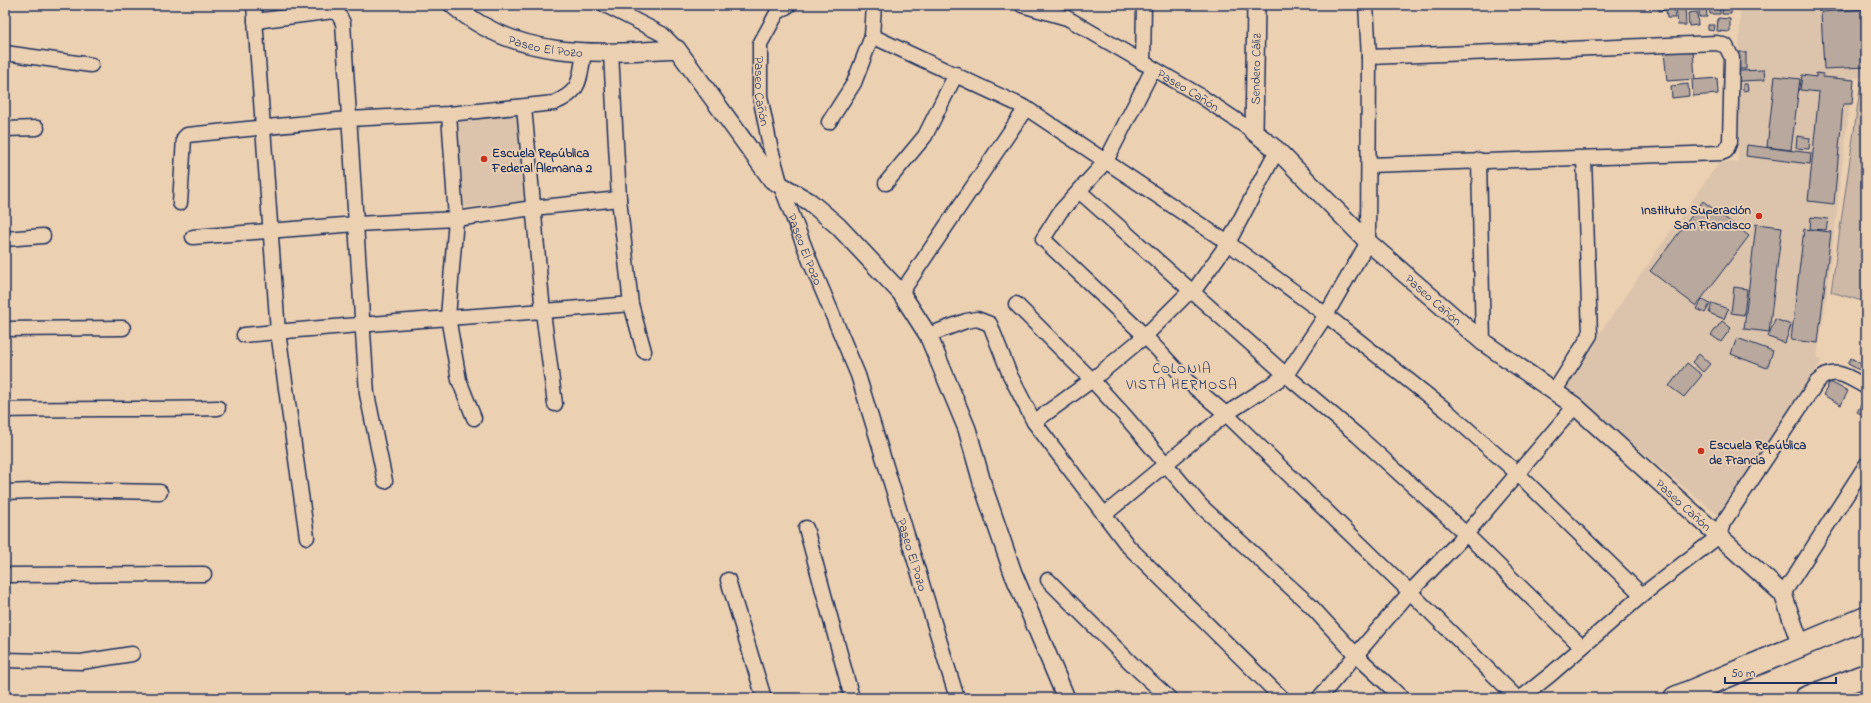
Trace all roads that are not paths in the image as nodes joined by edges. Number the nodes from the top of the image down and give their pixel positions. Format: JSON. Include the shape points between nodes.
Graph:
{"nodes":[{"id":1,"x":254,"y":5,"type":"edge"},
{"id":2,"x":453,"y":5,"type":"edge"},
{"id":3,"x":605,"y":5,"type":"edge"},
{"id":4,"x":789,"y":5,"type":"edge"},
{"id":5,"x":874,"y":5,"type":"edge"},
{"id":6,"x":1022,"y":5,"type":"edge"},
{"id":7,"x":1144,"y":5,"type":"edge"},
{"id":8,"x":1256,"y":5,"type":"edge"},
{"id":9,"x":1366,"y":5,"type":"edge"},
{"id":10,"x":255,"y":21,"type":"junction"},
{"id":11,"x":872,"y":36,"type":"junction"},
{"id":12,"x":677,"y":50,"type":"junction"},
{"id":13,"x":5,"y":53,"type":"edge"},
{"id":14,"x":584,"y":53,"type":"junction"},
{"id":15,"x":611,"y":53,"type":"junction"},
{"id":16,"x":1369,"y":57,"type":"junction"},
{"id":17,"x":91,"y":65,"type":"dead end"},
{"id":18,"x":1148,"y":66,"type":"junction"},
{"id":19,"x":956,"y":74,"type":"junction"},
{"id":20,"x":524,"y":107,"type":"junction"},
{"id":21,"x":1026,"y":108,"type":"junction"},
{"id":22,"x":449,"y":114,"type":"junction"},
{"id":23,"x":348,"y":119,"type":"junction"},
{"id":24,"x":829,"y":122,"type":"dead end"},
{"id":25,"x":37,"y":128,"type":"dead end"},
{"id":26,"x":262,"y":128,"type":"junction"},
{"id":27,"x":5,"y":129,"type":"edge"},
{"id":28,"x":1254,"y":132,"type":"junction"},
{"id":29,"x":1277,"y":150,"type":"junction"},
{"id":30,"x":1584,"y":158,"type":"junction"},
{"id":31,"x":1479,"y":160,"type":"junction"},
{"id":32,"x":1106,"y":161,"type":"junction"},
{"id":33,"x":1369,"y":165,"type":"junction"},
{"id":34,"x":886,"y":182,"type":"dead end"},
{"id":35,"x":781,"y":186,"type":"junction"},
{"id":36,"x":1079,"y":191,"type":"junction"},
{"id":37,"x":618,"y":199,"type":"junction"},
{"id":38,"x":180,"y":203,"type":"dead end"},
{"id":39,"x":533,"y":208,"type":"junction"},
{"id":40,"x":456,"y":219,"type":"junction"},
{"id":41,"x":356,"y":224,"type":"junction"},
{"id":42,"x":271,"y":231,"type":"junction"},
{"id":43,"x":43,"y":236,"type":"dead end"},
{"id":44,"x":194,"y":237,"type":"dead end"},
{"id":45,"x":5,"y":239,"type":"edge"},
{"id":46,"x":1368,"y":242,"type":"junction"},
{"id":47,"x":1228,"y":243,"type":"junction"},
{"id":48,"x":1193,"y":292,"type":"junction"},
{"id":49,"x":901,"y":293,"type":"junction"},
{"id":50,"x":631,"y":304,"type":"junction"},
{"id":51,"x":1016,"y":304,"type":"dead end"},
{"id":52,"x":542,"y":312,"type":"junction"},
{"id":53,"x":1326,"y":315,"type":"junction"},
{"id":54,"x":448,"y":317,"type":"junction"},
{"id":55,"x":361,"y":325,"type":"junction"},
{"id":56,"x":124,"y":328,"type":"dead end"},
{"id":57,"x":5,"y":329,"type":"edge"},
{"id":58,"x":278,"y":332,"type":"junction"},
{"id":59,"x":244,"y":335,"type":"dead end"},
{"id":60,"x":928,"y":335,"type":"junction"},
{"id":61,"x":1145,"y":336,"type":"junction"},
{"id":62,"x":1483,"y":342,"type":"junction"},
{"id":63,"x":644,"y":351,"type":"dead end"},
{"id":64,"x":1286,"y":375,"type":"junction"},
{"id":65,"x":1092,"y":380,"type":"junction"},
{"id":66,"x":1866,"y":387,"type":"edge"},
{"id":67,"x":1554,"y":392,"type":"junction"},
{"id":68,"x":555,"y":404,"type":"dead end"},
{"id":69,"x":1575,"y":406,"type":"junction"},
{"id":70,"x":218,"y":408,"type":"dead end"},
{"id":71,"x":5,"y":410,"type":"edge"},
{"id":72,"x":1226,"y":414,"type":"junction"},
{"id":73,"x":474,"y":418,"type":"dead end"},
{"id":74,"x":1034,"y":422,"type":"junction"},
{"id":75,"x":1166,"y":465,"type":"junction"},
{"id":76,"x":1866,"y":465,"type":"edge"},
{"id":77,"x":1517,"y":473,"type":"junction"},
{"id":78,"x":385,"y":481,"type":"dead end"},
{"id":79,"x":5,"y":492,"type":"edge"},
{"id":80,"x":160,"y":492,"type":"dead end"},
{"id":81,"x":1104,"y":515,"type":"junction"},
{"id":82,"x":806,"y":528,"type":"dead end"},
{"id":83,"x":1466,"y":534,"type":"junction"},
{"id":84,"x":1719,"y":536,"type":"junction"},
{"id":85,"x":307,"y":537,"type":"dead end"},
{"id":86,"x":204,"y":574,"type":"dead end"},
{"id":87,"x":5,"y":575,"type":"edge"},
{"id":88,"x":728,"y":580,"type":"dead end"},
{"id":89,"x":1048,"y":580,"type":"dead end"},
{"id":90,"x":1410,"y":592,"type":"junction"},
{"id":91,"x":1783,"y":594,"type":"junction"},
{"id":92,"x":1642,"y":595,"type":"junction"},
{"id":93,"x":1866,"y":618,"type":"edge"},
{"id":94,"x":1581,"y":646,"type":"junction"},
{"id":95,"x":1801,"y":646,"type":"junction"},
{"id":96,"x":132,"y":654,"type":"dead end"},
{"id":97,"x":1356,"y":655,"type":"junction"},
{"id":98,"x":5,"y":660,"type":"edge"},
{"id":99,"x":1866,"y":675,"type":"edge"},
{"id":100,"x":1817,"y":696,"type":"edge"},
{"id":101,"x":764,"y":698,"type":"edge"},
{"id":102,"x":852,"y":698,"type":"edge"},
{"id":103,"x":957,"y":698,"type":"edge"},
{"id":104,"x":1066,"y":698,"type":"edge"},
{"id":105,"x":1169,"y":698,"type":"edge"},
{"id":106,"x":1282,"y":698,"type":"edge"},
{"id":107,"x":1319,"y":698,"type":"edge"},
{"id":108,"x":1402,"y":698,"type":"edge"},
{"id":109,"x":1517,"y":698,"type":"edge"},
{"id":110,"x":1521,"y":698,"type":"edge"},
{"id":111,"x":1675,"y":698,"type":"edge"}],
"edges":[{"from":1,"to":10,"type":"street"},
{"from":2,"to":14,"type":"street","name":"Paseo El Pozo","via":[[465,15],[503,36],[538,48]]},
{"from":3,"to":12,"type":"street","via":[[662,34]]},
{"from":4,"to":35,"type":"street","name":"Paseo Cañón","via":[[777,13],[760,44],[760,96]]},
{"from":5,"to":11,"type":"street"},
{"from":6,"to":18,"type":"street","name":"Paseo Cañón","via":[[1067,18]]},
{"from":7,"to":18,"type":"street"},
{"from":8,"to":28,"type":"street","name":"Sendero Cáliz"},
{"from":9,"to":16,"type":"street"},
{"from":10,"to":23,"type":"street","via":[[334,11],[340,15],[343,24]]},
{"from":10,"to":26,"type":"street"},
{"from":11,"to":19,"type":"street"},
{"from":11,"to":24,"type":"street","via":[[854,83]]},
{"from":12,"to":15,"type":"street","name":"Paseo El Pozo"},
{"from":12,"to":35,"type":"street","name":"Paseo El Pozo","via":[[772,180]]},
{"from":13,"to":17,"type":"street"},
{"from":14,"to":15,"type":"street","name":"Paseo El Pozo"},
{"from":14,"to":20,"type":"street","via":[[578,86],[566,98]]},
{"from":15,"to":37,"type":"street"},
{"from":16,"to":30,"type":"street","via":[[1717,43],[1726,46],[1732,58],[1730,141],[1726,151]]},
{"from":16,"to":33,"type":"street"},
{"from":18,"to":28,"type":"street","name":"Paseo Cañón","via":[[1199,95]]},
{"from":18,"to":32,"type":"street"},
{"from":19,"to":21,"type":"street"},
{"from":19,"to":34,"type":"street","via":[[925,136]]},
{"from":20,"to":22,"type":"street"},
{"from":20,"to":39,"type":"street"},
{"from":21,"to":32,"type":"street"},
{"from":21,"to":49,"type":"street"},
{"from":22,"to":23,"type":"street"},
{"from":22,"to":40,"type":"street"},
{"from":23,"to":26,"type":"street"},
{"from":23,"to":41,"type":"street"},
{"from":25,"to":27,"type":"street"},
{"from":26,"to":38,"type":"street","via":[[187,135],[184,138]]},
{"from":26,"to":42,"type":"street"},
{"from":28,"to":29,"type":"street","name":"Paseo Cañón"},
{"from":29,"to":46,"type":"street","name":"Paseo Cañón"},
{"from":29,"to":47,"type":"street"},
{"from":30,"to":31,"type":"street"},
{"from":30,"to":67,"type":"street","via":[[1590,335]]},
{"from":31,"to":33,"type":"street"},
{"from":31,"to":62,"type":"street"},
{"from":32,"to":36,"type":"street"},
{"from":32,"to":47,"type":"street"},
{"from":33,"to":46,"type":"street"},
{"from":35,"to":49,"type":"street","via":[[810,202],[838,226]]},
{"from":35,"to":103,"type":"street","name":"Paseo El Pozo","via":[[858,375]]},
{"from":36,"to":48,"type":"street"},
{"from":36,"to":61,"type":"street","via":[[1060,212],[1043,239]]},
{"from":37,"to":39,"type":"street"},
{"from":37,"to":50,"type":"street"},
{"from":39,"to":40,"type":"street"},
{"from":39,"to":52,"type":"street"},
{"from":40,"to":41,"type":"street"},
{"from":40,"to":54,"type":"street"},
{"from":41,"to":42,"type":"street"},
{"from":41,"to":55,"type":"street"},
{"from":42,"to":44,"type":"street"},
{"from":42,"to":58,"type":"street"},
{"from":43,"to":45,"type":"street"},
{"from":46,"to":53,"type":"street"},
{"from":46,"to":62,"type":"street","name":"Paseo Cañón"},
{"from":47,"to":48,"type":"street"},
{"from":47,"to":53,"type":"street"},
{"from":48,"to":61,"type":"street","via":[[1185,296]]},
{"from":48,"to":64,"type":"street"},
{"from":49,"to":60,"type":"street"},
{"from":50,"to":52,"type":"street"},
{"from":50,"to":63,"type":"street"},
{"from":51,"to":65,"type":"street"},
{"from":52,"to":54,"type":"street"},
{"from":52,"to":68,"type":"street"},
{"from":53,"to":64,"type":"street"},
{"from":53,"to":77,"type":"street","via":[[1446,410]]},
{"from":54,"to":55,"type":"street"},
{"from":54,"to":73,"type":"street","via":[[459,380]]},
{"from":55,"to":58,"type":"street"},
{"from":55,"to":78,"type":"street","via":[[367,394]]},
{"from":56,"to":57,"type":"street"},
{"from":58,"to":59,"type":"street"},
{"from":58,"to":85,"type":"street"},
{"from":60,"to":74,"type":"street","via":[[977,318],[990,324],[1010,375]]},
{"from":60,"to":104,"type":"street","via":[[968,429],[1012,573]]},
{"from":61,"to":65,"type":"street"},
{"from":61,"to":72,"type":"street","via":[[1187,381]]},
{"from":62,"to":67,"type":"street","name":"Paseo Cañón"},
{"from":64,"to":72,"type":"street"},
{"from":64,"to":83,"type":"street"},
{"from":65,"to":74,"type":"street"},
{"from":65,"to":75,"type":"street"},
{"from":66,"to":84,"type":"street","via":[[1840,373],[1824,374],[1816,382],[1723,523]]},
{"from":67,"to":69,"type":"street","name":"Paseo Cañón"},
{"from":69,"to":77,"type":"street"},
{"from":69,"to":84,"type":"street","name":"Paseo Cañón"},
{"from":70,"to":71,"type":"street"},
{"from":72,"to":75,"type":"street"},
{"from":72,"to":90,"type":"street"},
{"from":74,"to":81,"type":"street"},
{"from":75,"to":81,"type":"street"},
{"from":75,"to":97,"type":"street","via":[[1201,506],[1310,605]]},
{"from":76,"to":91,"type":"street"},
{"from":77,"to":83,"type":"street"},
{"from":77,"to":92,"type":"street"},
{"from":79,"to":80,"type":"street"},
{"from":81,"to":106,"type":"street","via":[[1128,546]]},
{"from":82,"to":102,"type":"street"},
{"from":83,"to":90,"type":"street"},
{"from":83,"to":94,"type":"street"},
{"from":84,"to":91,"type":"street","name":"Paseo Cañón"},
{"from":84,"to":92,"type":"street"},
{"from":86,"to":87,"type":"street"},
{"from":88,"to":101,"type":"street"},
{"from":89,"to":105,"type":"street"},
{"from":90,"to":97,"type":"street"},
{"from":90,"to":109,"type":"street"},
{"from":91,"to":95,"type":"street","name":"Paseo Cañón"},
{"from":92,"to":94,"type":"street"},
{"from":93,"to":95,"type":"highway"},
{"from":94,"to":110,"type":"street"},
{"from":95,"to":111,"type":"highway"},
{"from":96,"to":98,"type":"street","via":[[81,662]]},
{"from":97,"to":107,"type":"street"},
{"from":97,"to":108,"type":"street"},
{"from":99,"to":100,"type":"highway"}]}
